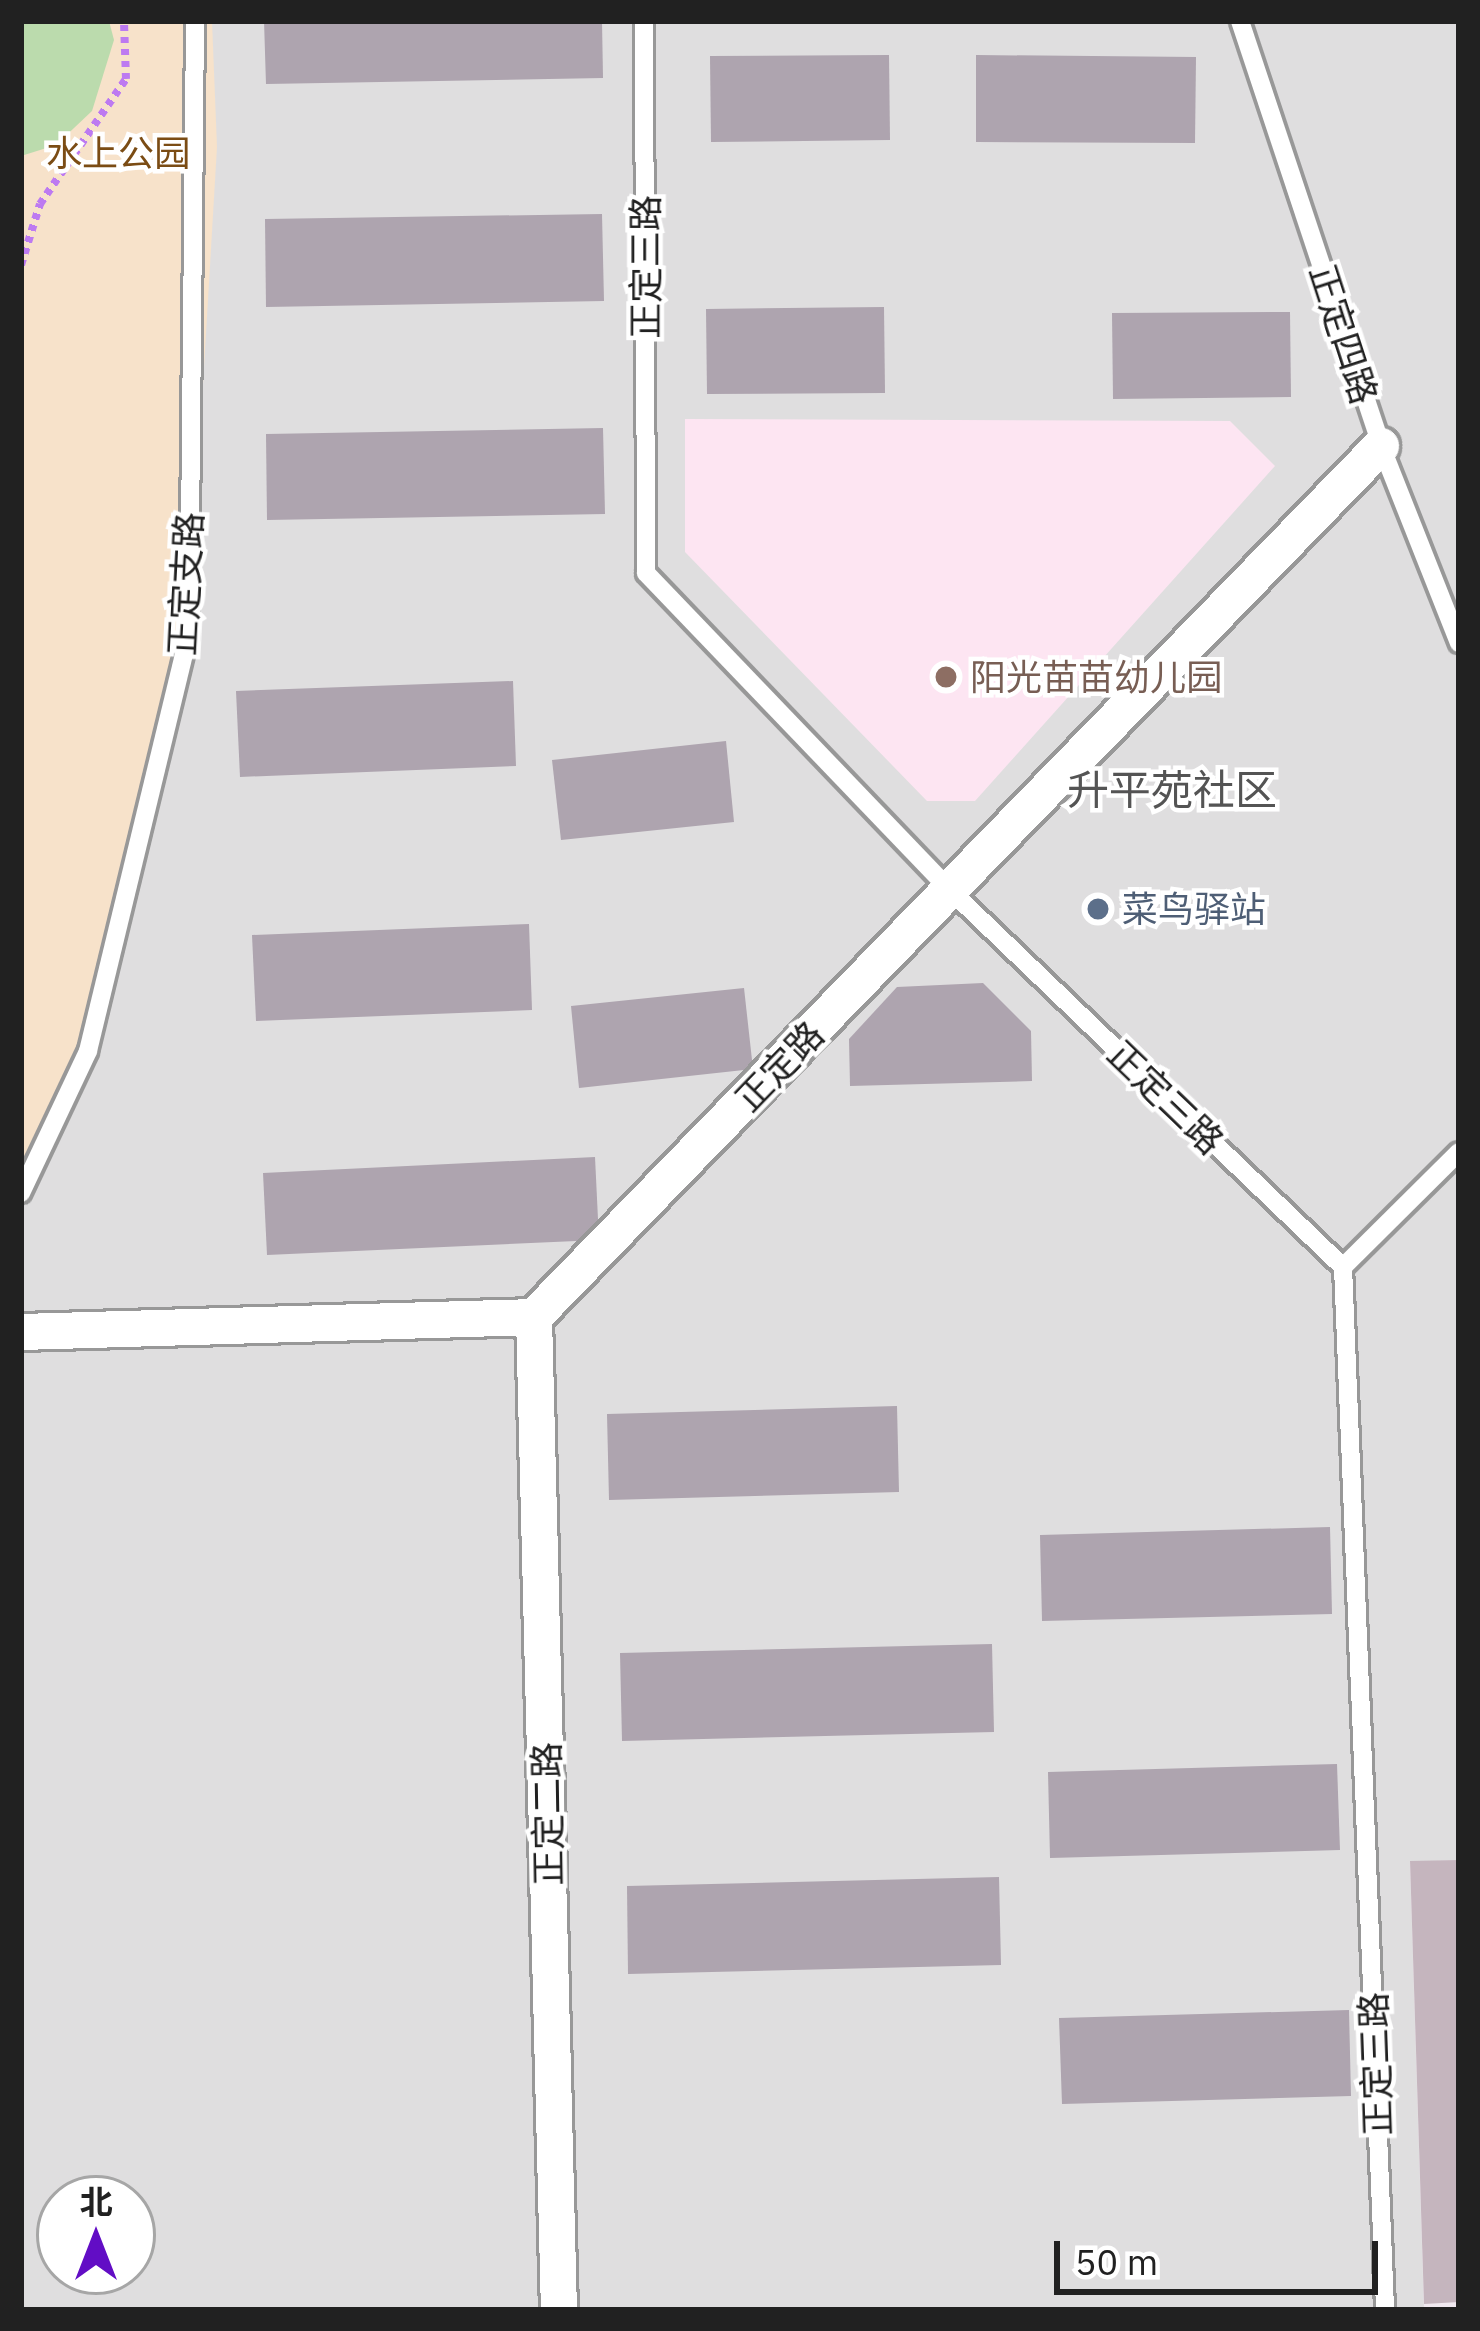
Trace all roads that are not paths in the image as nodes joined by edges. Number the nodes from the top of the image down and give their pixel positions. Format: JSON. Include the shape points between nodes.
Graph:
{"nodes":[{"id":1,"x":195,"y":21,"type":"edge"},
{"id":2,"x":644,"y":21,"type":"edge"},
{"id":3,"x":1240,"y":21,"type":"edge"},
{"id":4,"x":1381,"y":446,"type":"junction"},
{"id":5,"x":1459,"y":644,"type":"edge"},
{"id":6,"x":950,"y":890,"type":"junction"},
{"id":7,"x":1459,"y":1152,"type":"edge"},
{"id":8,"x":21,"y":1192,"type":"edge"},
{"id":9,"x":1343,"y":1267,"type":"junction"},
{"id":10,"x":534,"y":1317,"type":"junction"},
{"id":11,"x":21,"y":1332,"type":"edge"},
{"id":12,"x":559,"y":2310,"type":"edge"},
{"id":13,"x":1385,"y":2310,"type":"edge"}],
"edges":[{"from":1,"to":8,"type":"lane","name":"正定支路","via":[[188,634],[88,1051]]},
{"from":2,"to":6,"type":"lane","name":"正定三路","via":[[646,573]]},
{"from":3,"to":4,"type":"lane","name":"正定四路"},
{"from":4,"to":5,"type":"lane","name":"正定四路"},
{"from":4,"to":6,"type":"street","name":"正定路"},
{"from":6,"to":9,"type":"lane","name":"正定三路"},
{"from":6,"to":10,"type":"street","name":"正定路"},
{"from":7,"to":9,"type":"lane"},
{"from":9,"to":13,"type":"lane","name":"正定三路"},
{"from":10,"to":11,"type":"street"},
{"from":10,"to":12,"type":"street","name":"正定二路"}]}
